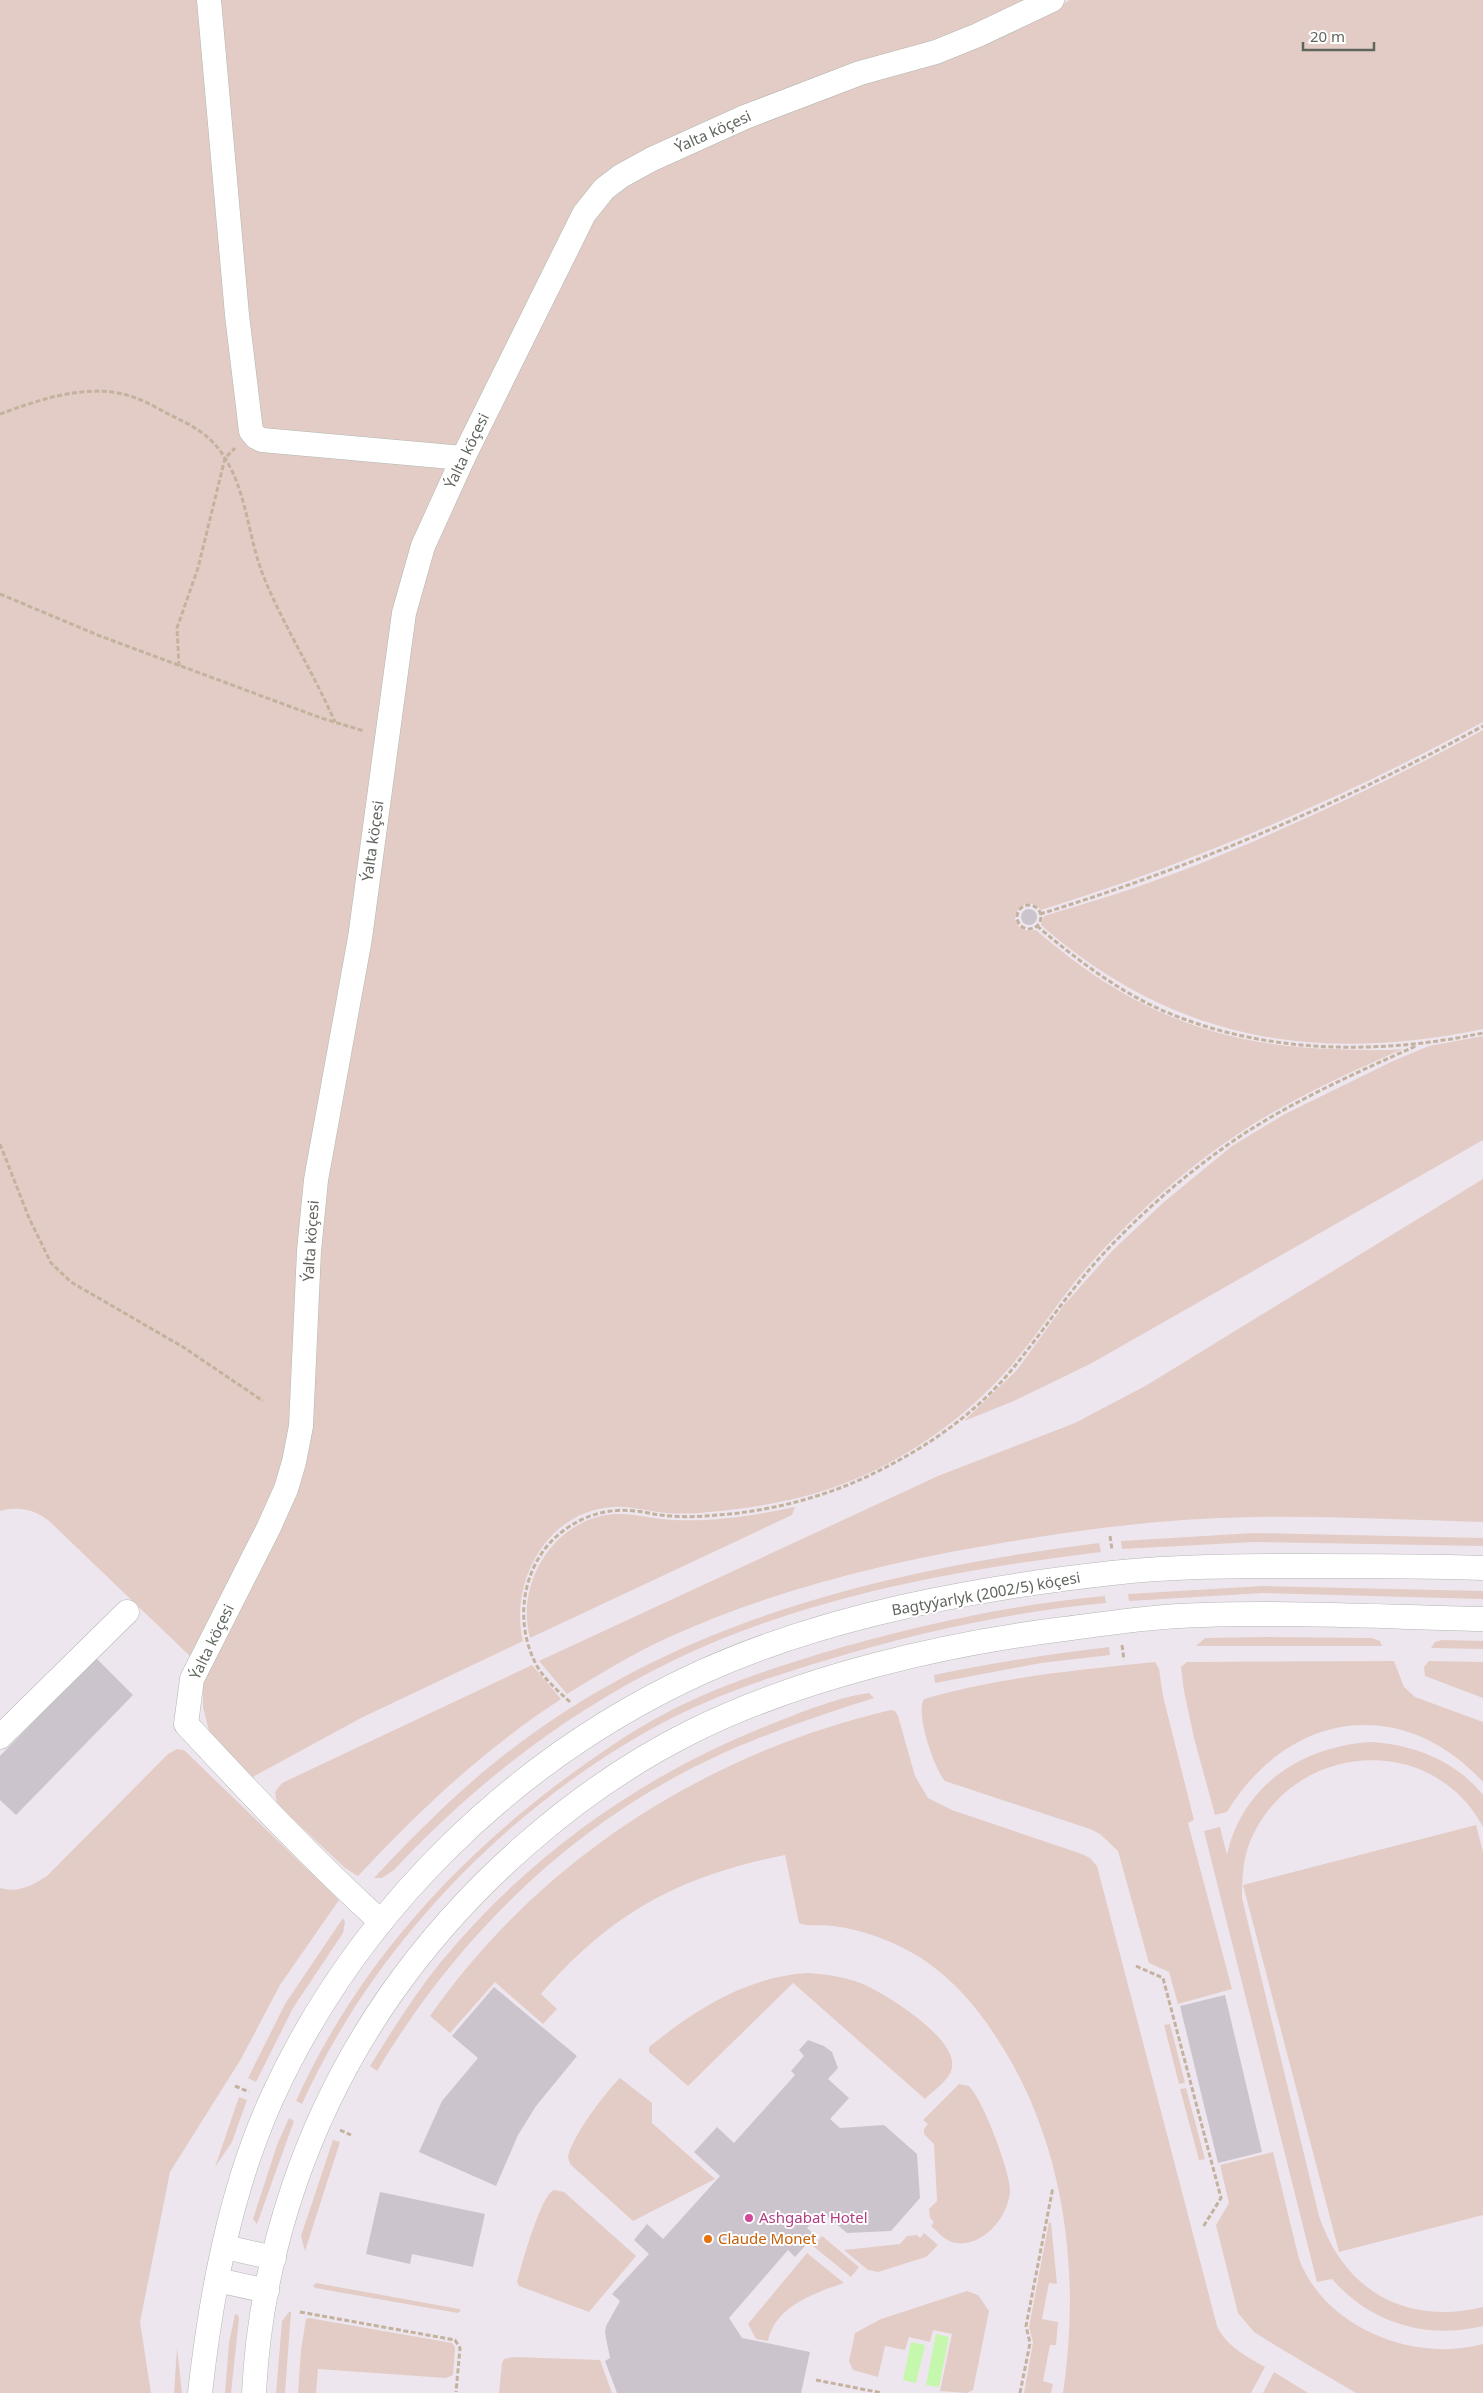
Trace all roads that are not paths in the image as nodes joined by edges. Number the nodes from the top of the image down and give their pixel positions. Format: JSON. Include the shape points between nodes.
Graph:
{"nodes":[{"id":1,"x":209,"y":0,"type":"edge"},
{"id":2,"x":1052,"y":0,"type":"edge"},
{"id":3,"x":463,"y":458,"type":"junction"},
{"id":4,"x":1483,"y":1568,"type":"edge"},
{"id":5,"x":127,"y":1612,"type":"dead end"},
{"id":6,"x":1483,"y":1619,"type":"edge"},
{"id":7,"x":0,"y":1737,"type":"edge"},
{"id":8,"x":381,"y":1922,"type":"junction"},
{"id":9,"x":225,"y":2247,"type":"junction"},
{"id":10,"x":274,"y":2258,"type":"junction"},
{"id":11,"x":217,"y":2280,"type":"junction"},
{"id":12,"x":267,"y":2291,"type":"junction"},
{"id":13,"x":200,"y":2393,"type":"edge"},
{"id":14,"x":254,"y":2393,"type":"edge"}],
"edges":[{"from":1,"to":3,"type":"street","via":[[236,315],[251,431],[262,440]]},
{"from":2,"to":3,"type":"street","name":"Ýalta köçesi","via":[[936,52],[860,73],[744,117],[652,160],[604,189],[584,214]]},
{"from":3,"to":8,"type":"street","name":"Ýalta köçesi","via":[[424,546],[404,613],[356,963],[324,1126],[314,1198],[304,1391],[294,1462],[269,1527],[192,1679],[186,1724],[261,1804]]},
{"from":4,"to":8,"type":"street","name":"Bagtyýarlyk (2002/5) köçesi","via":[[1203,1566],[1114,1573],[945,1598],[882,1612],[757,1650],[657,1694],[572,1746],[494,1806],[448,1848]]},
{"from":5,"to":7,"type":"street"},
{"from":6,"to":10,"type":"street","via":[[1203,1615],[1020,1634],[958,1646],[824,1681],[731,1714],[676,1740],[600,1787],[525,1846],[480,1887],[410,1968],[354,2050],[336,2083],[300,2169]]},
{"from":8,"to":9,"type":"street","name":"Bagtyýarlyk (2002/5) köçesi","via":[[336,1981],[308,2027],[271,2101],[250,2157]]},
{"from":9,"to":10,"type":"street"},
{"from":9,"to":11,"type":"street","name":"Bagtyýarlyk (2002/5) köçesi"},
{"from":10,"to":12,"type":"street"},
{"from":11,"to":12,"type":"street"},
{"from":11,"to":13,"type":"street","name":"Bagtyýarlyk (2002/5) köçesi"},
{"from":12,"to":14,"type":"street"}]}
